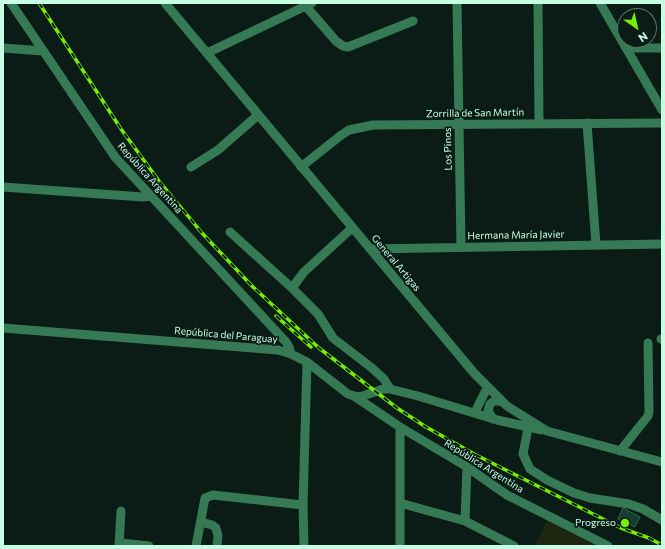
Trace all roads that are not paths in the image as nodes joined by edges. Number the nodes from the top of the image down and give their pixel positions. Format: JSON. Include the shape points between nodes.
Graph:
{"nodes":[{"id":1,"x":11,"y":3,"type":"edge"},
{"id":2,"x":165,"y":3,"type":"edge"},
{"id":3,"x":457,"y":3,"type":"edge"},
{"id":4,"x":538,"y":3,"type":"edge"},
{"id":5,"x":600,"y":3,"type":"edge"},
{"id":6,"x":307,"y":4,"type":"edge"},
{"id":7,"x":413,"y":21,"type":"dead end"},
{"id":8,"x":617,"y":32,"type":"edge"},
{"id":9,"x":3,"y":48,"type":"edge"},
{"id":10,"x":626,"y":48,"type":"edge"},
{"id":11,"x":43,"y":51,"type":"junction"},
{"id":12,"x":206,"y":53,"type":"junction"},
{"id":13,"x":662,"y":110,"type":"edge"},
{"id":14,"x":258,"y":114,"type":"junction"},
{"id":15,"x":539,"y":123,"type":"junction"},
{"id":16,"x":587,"y":123,"type":"junction"},
{"id":17,"x":662,"y":123,"type":"edge"},
{"id":18,"x":458,"y":125,"type":"junction"},
{"id":19,"x":191,"y":167,"type":"dead end"},
{"id":20,"x":301,"y":167,"type":"junction"},
{"id":21,"x":3,"y":187,"type":"edge"},
{"id":22,"x":151,"y":196,"type":"junction"},
{"id":23,"x":352,"y":228,"type":"junction"},
{"id":24,"x":230,"y":232,"type":"dead end"},
{"id":25,"x":662,"y":244,"type":"edge"},
{"id":26,"x":596,"y":245,"type":"junction"},
{"id":27,"x":461,"y":247,"type":"junction"},
{"id":28,"x":370,"y":249,"type":"junction"},
{"id":29,"x":292,"y":288,"type":"junction"},
{"id":30,"x":3,"y":328,"type":"edge"},
{"id":31,"x":648,"y":342,"type":"dead end"},
{"id":32,"x":291,"y":354,"type":"junction"},
{"id":33,"x":307,"y":362,"type":"junction"},
{"id":34,"x":484,"y":388,"type":"junction"},
{"id":35,"x":390,"y":389,"type":"junction"},
{"id":36,"x":354,"y":396,"type":"junction"},
{"id":37,"x":489,"y":405,"type":"junction"},
{"id":38,"x":505,"y":405,"type":"junction"},
{"id":39,"x":477,"y":408,"type":"junction"},
{"id":40,"x":465,"y":411,"type":"junction"},
{"id":41,"x":495,"y":420,"type":"junction"},
{"id":42,"x":400,"y":427,"type":"junction"},
{"id":43,"x":528,"y":428,"type":"junction"},
{"id":44,"x":547,"y":431,"type":"junction"},
{"id":45,"x":620,"y":451,"type":"junction"},
{"id":46,"x":662,"y":462,"type":"edge"},
{"id":47,"x":467,"y":467,"type":"junction"},
{"id":48,"x":400,"y":503,"type":"junction"},
{"id":49,"x":303,"y":505,"type":"junction"},
{"id":50,"x":121,"y":511,"type":"dead end"},
{"id":51,"x":662,"y":520,"type":"edge"},
{"id":52,"x":465,"y":521,"type":"junction"},
{"id":53,"x":201,"y":522,"type":"junction"},
{"id":54,"x":120,"y":545,"type":"edge"},
{"id":55,"x":149,"y":546,"type":"edge"},
{"id":56,"x":196,"y":546,"type":"edge"},
{"id":57,"x":218,"y":546,"type":"edge"},
{"id":58,"x":304,"y":546,"type":"edge"},
{"id":59,"x":400,"y":546,"type":"edge"},
{"id":60,"x":514,"y":546,"type":"edge"},
{"id":61,"x":608,"y":546,"type":"edge"}],
"edges":[{"from":1,"to":11,"type":"street","name":"República Argentina"},
{"from":2,"to":12,"type":"street","name":"General Artigas"},
{"from":3,"to":18,"type":"street","name":"Los Pinos"},
{"from":4,"to":15,"type":"street"},
{"from":5,"to":8,"type":"street"},
{"from":6,"to":7,"type":"street","via":[[336,41],[348,47]]},
{"from":6,"to":12,"type":"street"},
{"from":9,"to":11,"type":"street"},
{"from":10,"to":13,"type":"street"},
{"from":11,"to":22,"type":"street","name":"República Argentina","via":[[115,157]]},
{"from":12,"to":14,"type":"street","name":"General Artigas"},
{"from":14,"to":19,"type":"street","via":[[218,150]]},
{"from":14,"to":20,"type":"street","name":"General Artigas"},
{"from":15,"to":16,"type":"street","name":"Zorrilla de San Martín"},
{"from":15,"to":18,"type":"street","name":"Zorrilla de San Martín"},
{"from":16,"to":17,"type":"street","name":"Zorrilla de San Martín"},
{"from":16,"to":26,"type":"street"},
{"from":18,"to":20,"type":"street","name":"Zorrilla de San Martín","via":[[360,127],[340,136]]},
{"from":18,"to":27,"type":"street","name":"Los Pinos"},
{"from":20,"to":23,"type":"street","name":"General Artigas"},
{"from":21,"to":22,"type":"street","via":[[144,198]]},
{"from":22,"to":32,"type":"street","name":"República Argentina","via":[[286,342]]},
{"from":23,"to":28,"type":"street","name":"General Artigas"},
{"from":23,"to":29,"type":"street","via":[[304,272]]},
{"from":24,"to":29,"type":"street"},
{"from":25,"to":26,"type":"street","name":"Hermana María Javier"},
{"from":26,"to":27,"type":"street","name":"Hermana María Javier"},
{"from":27,"to":28,"type":"street","name":"Hermana María Javier"},
{"from":28,"to":34,"type":"street","name":"General Artigas"},
{"from":29,"to":35,"type":"street","via":[[318,314],[333,338],[372,368]]},
{"from":30,"to":32,"type":"street","name":"República del Paraguay","via":[[269,349]]},
{"from":31,"to":45,"type":"street","via":[[648,416]]},
{"from":32,"to":33,"type":"street","name":"República del Paraguay"},
{"from":33,"to":36,"type":"street","name":"República del Paraguay"},
{"from":33,"to":49,"type":"street"},
{"from":34,"to":37,"type":"street"},
{"from":34,"to":38,"type":"street","name":"General Artigas"},
{"from":34,"to":39,"type":"street"},
{"from":35,"to":36,"type":"street"},
{"from":35,"to":40,"type":"street"},
{"from":36,"to":42,"type":"street","name":"República Argentina"},
{"from":37,"to":38,"type":"street","via":[[494,401],[500,401]]},
{"from":37,"to":39,"type":"street"},
{"from":37,"to":41,"type":"street","via":[[488,411]]},
{"from":38,"to":41,"type":"street","via":[[506,416]]},
{"from":38,"to":44,"type":"street","name":"General Artigas"},
{"from":39,"to":40,"type":"street"},
{"from":40,"to":41,"type":"street"},
{"from":41,"to":43,"type":"street"},
{"from":42,"to":47,"type":"street","name":"República Argentina"},
{"from":42,"to":48,"type":"street"},
{"from":43,"to":44,"type":"street"},
{"from":43,"to":51,"type":"street","via":[[522,454],[530,469],[574,493],[629,504]]},
{"from":44,"to":45,"type":"street","name":"General Artigas"},
{"from":45,"to":46,"type":"street","name":"General Artigas"},
{"from":47,"to":52,"type":"street"},
{"from":47,"to":61,"type":"street","name":"República Argentina","via":[[507,495]]},
{"from":48,"to":52,"type":"street"},
{"from":48,"to":59,"type":"street"},
{"from":49,"to":53,"type":"street","via":[[213,495],[205,498]]},
{"from":49,"to":58,"type":"street"},
{"from":50,"to":54,"type":"street"},
{"from":52,"to":60,"type":"street"},
{"from":53,"to":56,"type":"street"},
{"from":53,"to":57,"type":"street","via":[[216,528]]},
{"from":54,"to":55,"type":"street"}]}
